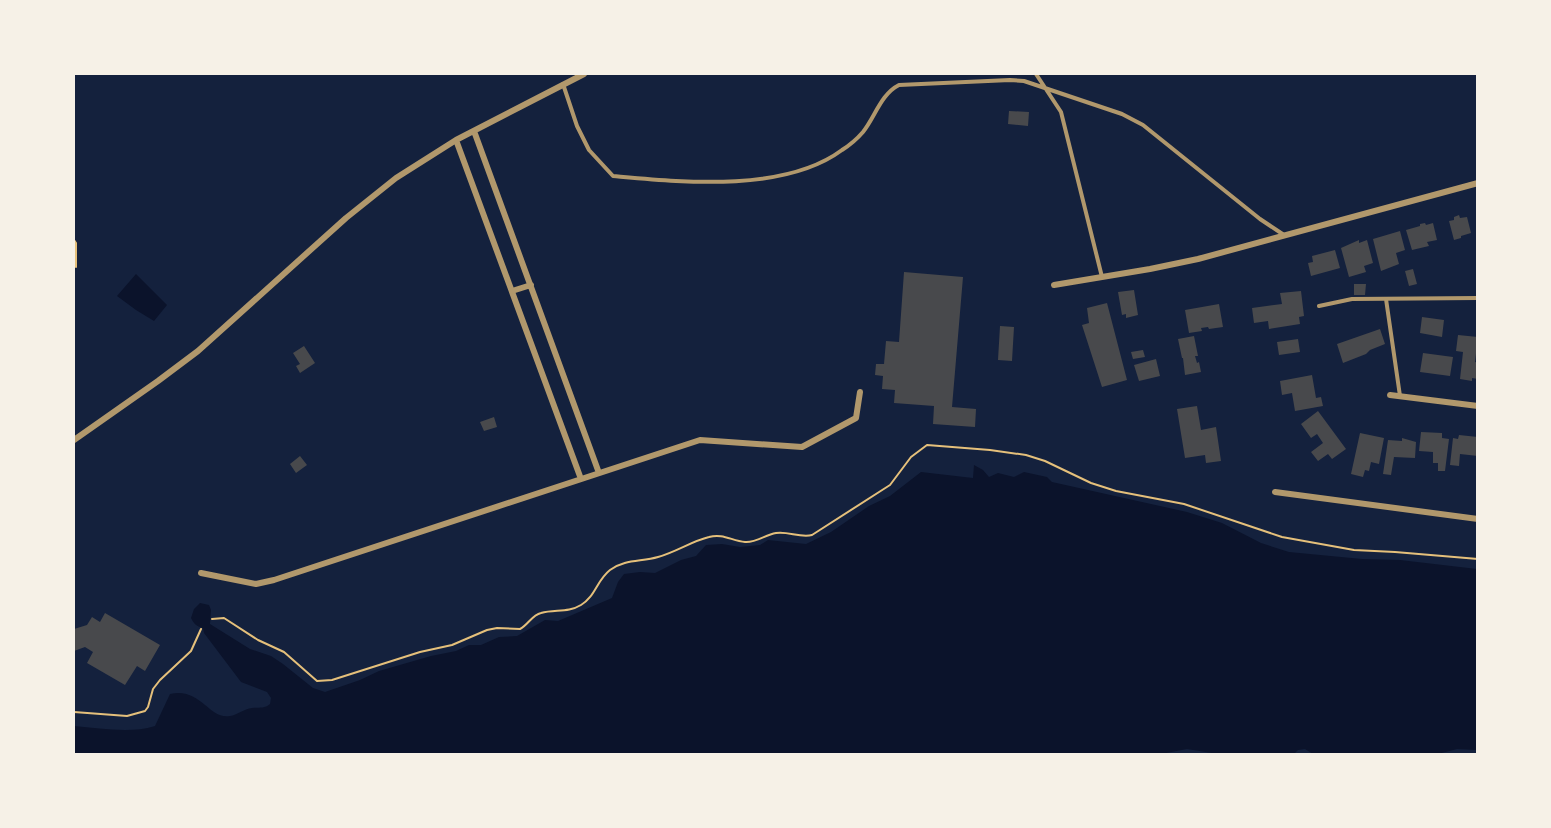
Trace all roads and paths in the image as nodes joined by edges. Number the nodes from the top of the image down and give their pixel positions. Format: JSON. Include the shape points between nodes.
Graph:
{"nodes":[{"id":1,"x":584,"y":74,"type":"edge"},
{"id":2,"x":1036,"y":74,"type":"edge"},
{"id":3,"x":563,"y":84,"type":"junction"},
{"id":4,"x":1047,"y":88,"type":"junction"},
{"id":5,"x":474,"y":131,"type":"junction"},
{"id":6,"x":456,"y":140,"type":"junction"},
{"id":7,"x":1478,"y":183,"type":"edge"},
{"id":8,"x":1284,"y":235,"type":"junction"},
{"id":9,"x":74,"y":240,"type":"edge"},
{"id":10,"x":76,"y":267,"type":"dead end"},
{"id":11,"x":1102,"y":277,"type":"junction"},
{"id":12,"x":531,"y":285,"type":"junction"},
{"id":13,"x":1054,"y":285,"type":"dead end"},
{"id":14,"x":512,"y":291,"type":"junction"},
{"id":15,"x":1478,"y":298,"type":"edge"},
{"id":16,"x":1386,"y":299,"type":"junction"},
{"id":17,"x":1318,"y":306,"type":"dead end"},
{"id":18,"x":860,"y":392,"type":"dead end"},
{"id":19,"x":1390,"y":395,"type":"dead end"},
{"id":20,"x":1400,"y":397,"type":"junction"},
{"id":21,"x":1478,"y":406,"type":"edge"},
{"id":22,"x":74,"y":440,"type":"edge"},
{"id":23,"x":599,"y":472,"type":"junction"},
{"id":24,"x":581,"y":479,"type":"junction"},
{"id":25,"x":1275,"y":492,"type":"dead end"},
{"id":26,"x":1478,"y":519,"type":"edge"},
{"id":27,"x":1478,"y":559,"type":"edge"},
{"id":28,"x":201,"y":573,"type":"dead end"},
{"id":29,"x":212,"y":619,"type":"dead end"},
{"id":30,"x":201,"y":630,"type":"dead end"},
{"id":31,"x":74,"y":712,"type":"edge"}],
"edges":[{"from":1,"to":3,"type":"street"},
{"from":2,"to":4,"type":"lane"},
{"from":3,"to":4,"type":"lane","via":[[570,110],[589,150],[613,176],[700,181],[776,176],[831,158],[863,132],[881,102],[899,85],[1010,80]]},
{"from":3,"to":5,"type":"street"},
{"from":4,"to":8,"type":"lane","via":[[1143,124]]},
{"from":4,"to":11,"type":"lane","via":[[1061,112]]},
{"from":5,"to":6,"type":"street"},
{"from":5,"to":12,"type":"street"},
{"from":6,"to":14,"type":"street"},
{"from":6,"to":22,"type":"street","via":[[388,184],[198,351]]},
{"from":7,"to":8,"type":"street"},
{"from":8,"to":11,"type":"street","via":[[1198,259]]},
{"from":9,"to":10,"type":"path"},
{"from":11,"to":13,"type":"street"},
{"from":12,"to":14,"type":"street"},
{"from":12,"to":23,"type":"street"},
{"from":14,"to":24,"type":"street"},
{"from":15,"to":16,"type":"lane"},
{"from":16,"to":17,"type":"lane","via":[[1352,299]]},
{"from":16,"to":20,"type":"lane"},
{"from":18,"to":23,"type":"street","via":[[856,418],[802,447],[700,440]]},
{"from":19,"to":20,"type":"street"},
{"from":20,"to":21,"type":"street"},
{"from":23,"to":24,"type":"street"},
{"from":24,"to":28,"type":"street","via":[[264,583]]},
{"from":25,"to":26,"type":"street"},
{"from":27,"to":29,"type":"path","via":[[1354,550],[1282,537],[1184,504],[1098,485],[1026,455],[927,446],[910,457],[890,485],[812,535],[776,533],[751,542],[726,536],[709,537],[657,558],[614,568],[590,599],[574,609],[543,612],[520,629],[487,630],[452,645],[332,680],[317,681],[284,652],[224,618]]},
{"from":30,"to":31,"type":"path","via":[[191,651],[153,689],[145,711],[127,716]]}]}
